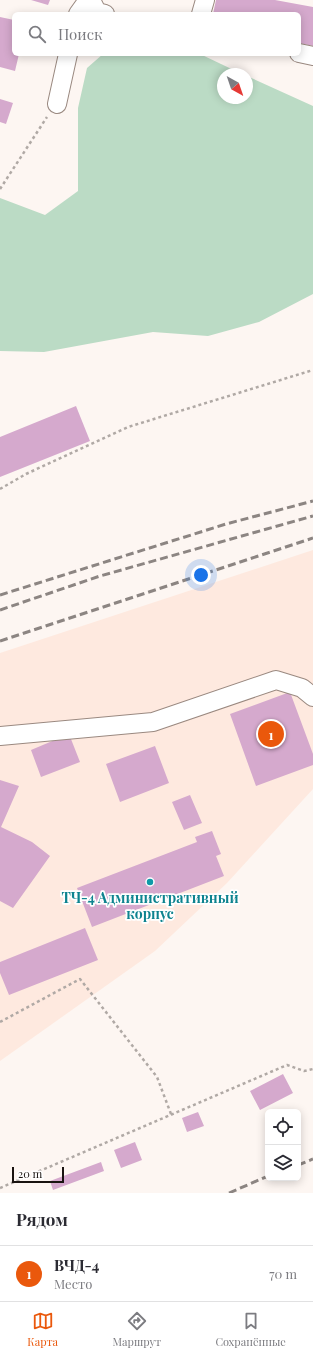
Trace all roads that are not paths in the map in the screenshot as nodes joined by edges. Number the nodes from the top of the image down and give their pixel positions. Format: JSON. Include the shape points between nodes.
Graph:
{"nodes":[{"id":1,"x":88,"y":0,"type":"edge"},
{"id":2,"x":91,"y":0,"type":"edge"},
{"id":3,"x":205,"y":0,"type":"edge"},
{"id":4,"x":79,"y":12,"type":"edge"},
{"id":5,"x":97,"y":12,"type":"edge"},
{"id":6,"x":202,"y":12,"type":"edge"},
{"id":7,"x":301,"y":53,"type":"edge"},
{"id":8,"x":68,"y":56,"type":"edge"},
{"id":9,"x":313,"y":56,"type":"edge"},
{"id":10,"x":57,"y":104,"type":"road end"},
{"id":11,"x":313,"y":697,"type":"edge"},
{"id":12,"x":0,"y":736,"type":"edge"}],
"edges":[{"from":1,"to":4,"type":"street"},
{"from":2,"to":5,"type":"street"},
{"from":3,"to":6,"type":"street"},
{"from":7,"to":9,"type":"street"},
{"from":8,"to":10,"type":"street"},
{"from":11,"to":12,"type":"street","via":[[302,688],[276,680],[153,722]]}]}
